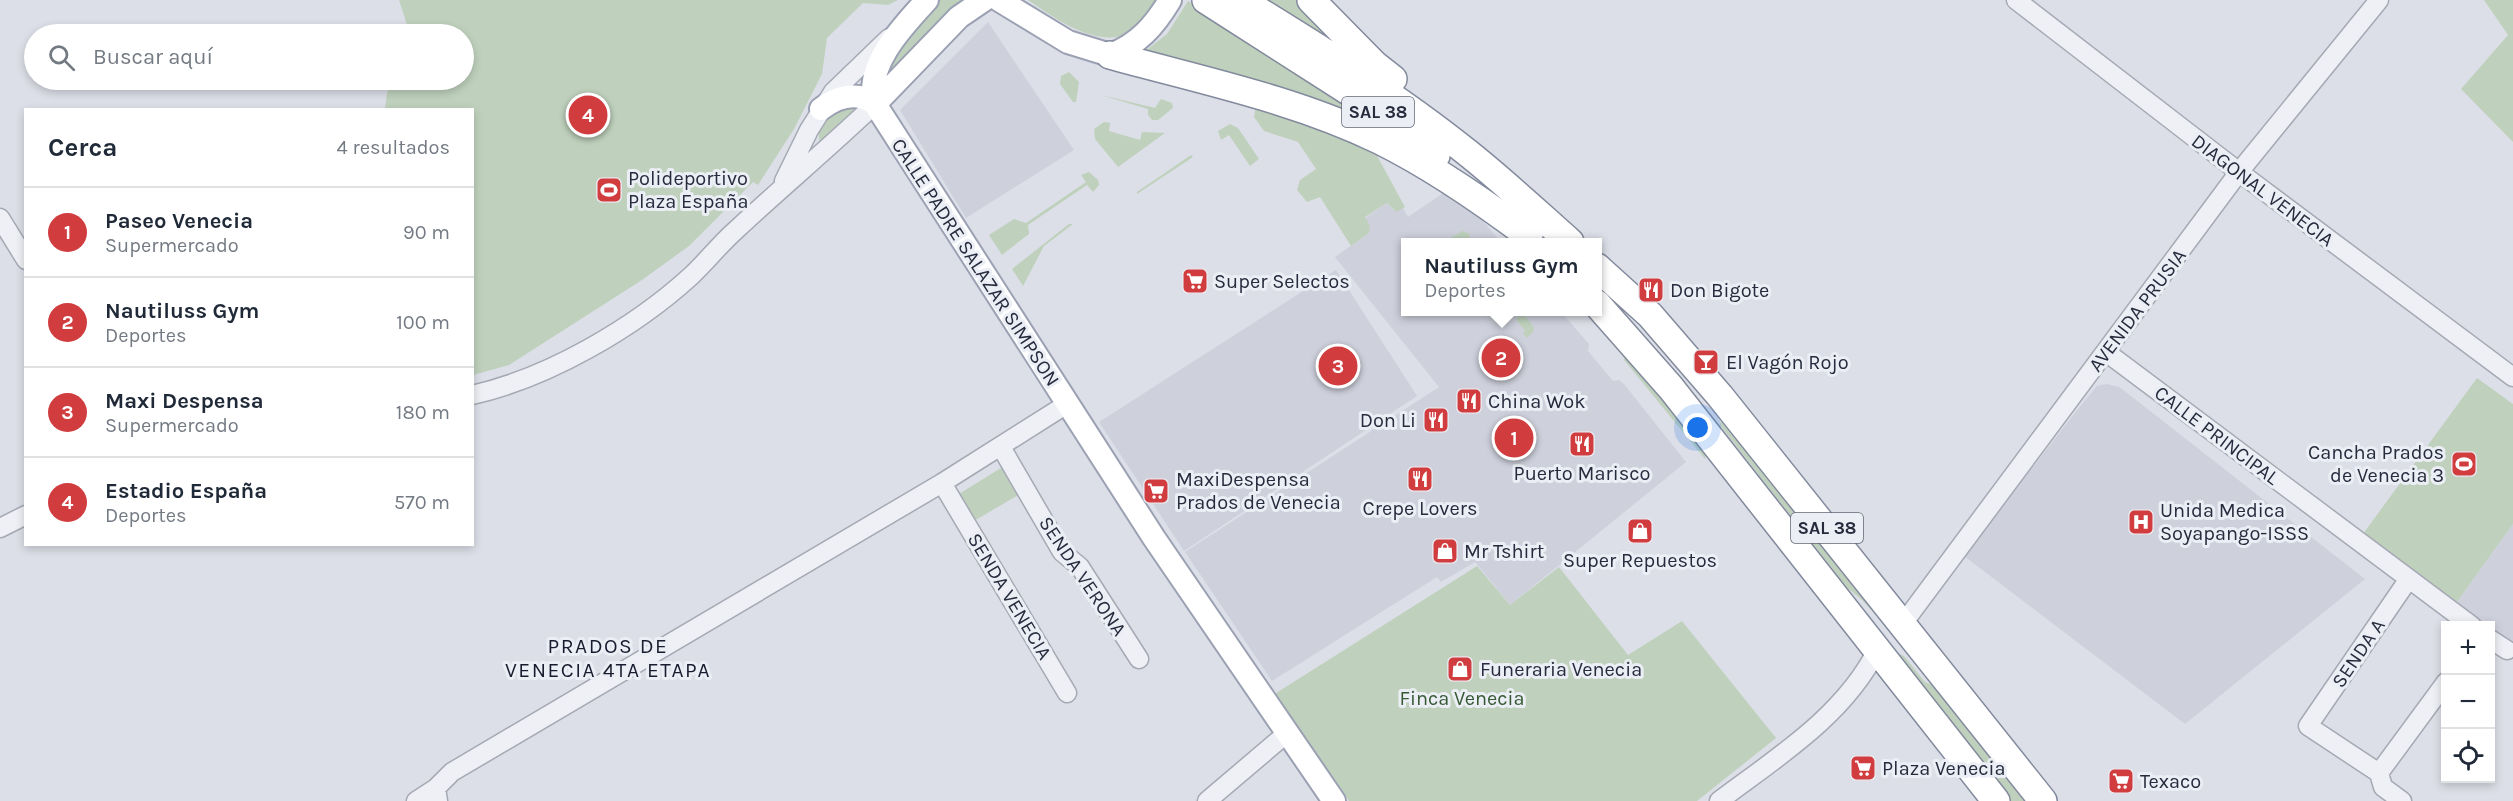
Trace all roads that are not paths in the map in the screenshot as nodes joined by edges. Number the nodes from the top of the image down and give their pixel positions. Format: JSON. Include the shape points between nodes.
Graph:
{"nodes":[{"id":1,"x":984,"y":0,"type":"edge"},
{"id":2,"x":999,"y":0,"type":"edge"},
{"id":3,"x":1170,"y":0,"type":"edge"},
{"id":4,"x":1206,"y":0,"type":"edge"},
{"id":5,"x":1241,"y":0,"type":"edge"},
{"id":6,"x":1311,"y":0,"type":"edge"},
{"id":7,"x":2016,"y":0,"type":"edge"},
{"id":8,"x":2379,"y":0,"type":"edge"},
{"id":9,"x":919,"y":8,"type":"edge"},
{"id":10,"x":1110,"y":55,"type":"junction"},
{"id":11,"x":875,"y":104,"type":"junction"},
{"id":12,"x":821,"y":109,"type":"junction"},
{"id":13,"x":2239,"y":172,"type":"junction"},
{"id":14,"x":778,"y":193,"type":"junction"},
{"id":15,"x":0,"y":218,"type":"edge"},
{"id":16,"x":1531,"y":238,"type":"edge"},
{"id":17,"x":1531,"y":238,"type":"edge"},
{"id":18,"x":1565,"y":238,"type":"edge"},
{"id":19,"x":1580,"y":238,"type":"edge"},
{"id":20,"x":24,"y":257,"type":"edge"},
{"id":21,"x":1602,"y":258,"type":"edge"},
{"id":22,"x":1602,"y":272,"type":"edge"},
{"id":23,"x":1602,"y":310,"type":"edge"},
{"id":24,"x":1650,"y":315,"type":"junction"},
{"id":25,"x":2106,"y":352,"type":"junction"},
{"id":26,"x":2513,"y":377,"type":"edge"},
{"id":27,"x":474,"y":394,"type":"edge"},
{"id":28,"x":1073,"y":412,"type":"junction"},
{"id":29,"x":1005,"y":454,"type":"junction"},
{"id":30,"x":1115,"y":478,"type":"junction"},
{"id":31,"x":942,"y":483,"type":"junction"},
{"id":32,"x":24,"y":516,"type":"edge"},
{"id":33,"x":0,"y":528,"type":"edge"},
{"id":34,"x":1171,"y":537,"type":"junction"},
{"id":35,"x":1791,"y":541,"type":"junction"},
{"id":36,"x":2408,"y":580,"type":"junction"},
{"id":37,"x":1190,"y":590,"type":"junction"},
{"id":38,"x":2465,"y":621,"type":"edge"},
{"id":39,"x":1902,"y":625,"type":"junction"},
{"id":40,"x":2495,"y":642,"type":"edge"},
{"id":41,"x":1877,"y":650,"type":"junction"},
{"id":42,"x":2507,"y":650,"type":"dead end"},
{"id":43,"x":1139,"y":659,"type":"dead end"},
{"id":44,"x":1944,"y":676,"type":"junction"},
{"id":45,"x":2441,"y":688,"type":"edge"},
{"id":46,"x":1067,"y":693,"type":"dead end"},
{"id":47,"x":1286,"y":734,"type":"junction"},
{"id":48,"x":2379,"y":773,"type":"junction"},
{"id":49,"x":437,"y":795,"type":"edge"},
{"id":50,"x":416,"y":801,"type":"edge"},
{"id":51,"x":1207,"y":801,"type":"edge"},
{"id":52,"x":1334,"y":801,"type":"edge"},
{"id":53,"x":1719,"y":801,"type":"edge"},
{"id":54,"x":1996,"y":801,"type":"edge"},
{"id":55,"x":2043,"y":801,"type":"edge"},
{"id":56,"x":2402,"y":801,"type":"edge"}],
"edges":[{"from":1,"to":11,"type":"main road","via":[[959,17]]},
{"from":2,"to":10,"type":"main road","via":[[1068,42]]},
{"from":3,"to":10,"type":"main road","via":[[1150,29]]},
{"from":4,"to":17,"type":"highway","number":"SAL 38","via":[[1399,127]]},
{"from":5,"to":18,"type":"highway","number":"SAL 38","via":[[1413,111],[1512,190]]},
{"from":6,"to":19,"type":"highway","via":[[1374,64],[1434,109]]},
{"from":7,"to":13,"type":"street","name":"DIAGONAL VENECIA"},
{"from":8,"to":13,"type":"street","name":"AVENIDA PRUSIA"},
{"from":9,"to":11,"type":"main road","via":[[888,48],[876,74]]},
{"from":9,"to":12,"type":"street","via":[[833,92]]},
{"from":10,"to":16,"type":"highway","via":[[1276,99],[1358,130],[1438,173]]},
{"from":11,"to":12,"type":"main road","via":[[867,98],[850,97]]},
{"from":11,"to":14,"type":"street"},
{"from":11,"to":28,"type":"main road","name":"CALLE PADRE SALAZAR SIMPSON"},
{"from":12,"to":14,"type":"street"},
{"from":13,"to":25,"type":"street","name":"AVENIDA PRUSIA"},
{"from":13,"to":26,"type":"street","name":"DIAGONAL VENECIA"},
{"from":14,"to":27,"type":"street","via":[[692,275],[643,314],[540,374]]},
{"from":15,"to":20,"type":"street"},
{"from":21,"to":24,"type":"highway"},
{"from":22,"to":24,"type":"highway","number":"SAL 38"},
{"from":23,"to":35,"type":"highway","number":"SAL 38","via":[[1671,388]]},
{"from":24,"to":39,"type":"highway","number":"SAL 38","via":[[1794,487]]},
{"from":25,"to":36,"type":"street","name":"CALLE PRINCIPAL"},
{"from":25,"to":39,"type":"street","name":"AVENIDA PRUSIA"},
{"from":28,"to":29,"type":"street"},
{"from":28,"to":30,"type":"main road","name":"CALLE PADRE SALAZAR SIMPSON"},
{"from":28,"to":34,"type":"main road","name":"CALLE PADRE SALAZAR SIMPSON","via":[[1100,432]]},
{"from":29,"to":31,"type":"street"},
{"from":29,"to":43,"type":"street","name":"SENDA VERONA","via":[[1062,552],[1080,567]]},
{"from":30,"to":34,"type":"main road","via":[[1134,494],[1160,534]]},
{"from":30,"to":37,"type":"main road","name":"CALLE PADRE SALAZAR SIMPSON"},
{"from":31,"to":46,"type":"street","name":"SENDA VENECIA"},
{"from":31,"to":49,"type":"street","via":[[452,772]]},
{"from":32,"to":33,"type":"street"},
{"from":34,"to":37,"type":"main road","name":"CALLE PADRE SALAZAR SIMPSON"},
{"from":35,"to":39,"type":"highway","via":[[1800,544],[1872,630],[1888,637],[1894,636]]},
{"from":35,"to":41,"type":"highway","number":"SAL 38"},
{"from":36,"to":38,"type":"street","name":"CALLE PRINCIPAL"},
{"from":36,"to":48,"type":"street","name":"SENDA A","via":[[2308,726]]},
{"from":37,"to":47,"type":"main road","name":"CALLE PADRE SALAZAR SIMPSON"},
{"from":39,"to":44,"type":"highway","number":"SAL 38"},
{"from":40,"to":42,"type":"street"},
{"from":41,"to":44,"type":"highway","via":[[1888,646],[1903,650],[1930,681]]},
{"from":41,"to":53,"type":"street","via":[[1866,673],[1827,716]]},
{"from":41,"to":54,"type":"highway","number":"SAL 38"},
{"from":44,"to":55,"type":"highway","number":"SAL 38"},
{"from":45,"to":48,"type":"street"},
{"from":47,"to":51,"type":"street"},
{"from":47,"to":52,"type":"main road","name":"CALLE PADRE SALAZAR SIMPSON"},
{"from":48,"to":56,"type":"street","via":[[2383,787]]},
{"from":49,"to":50,"type":"street"}]}
